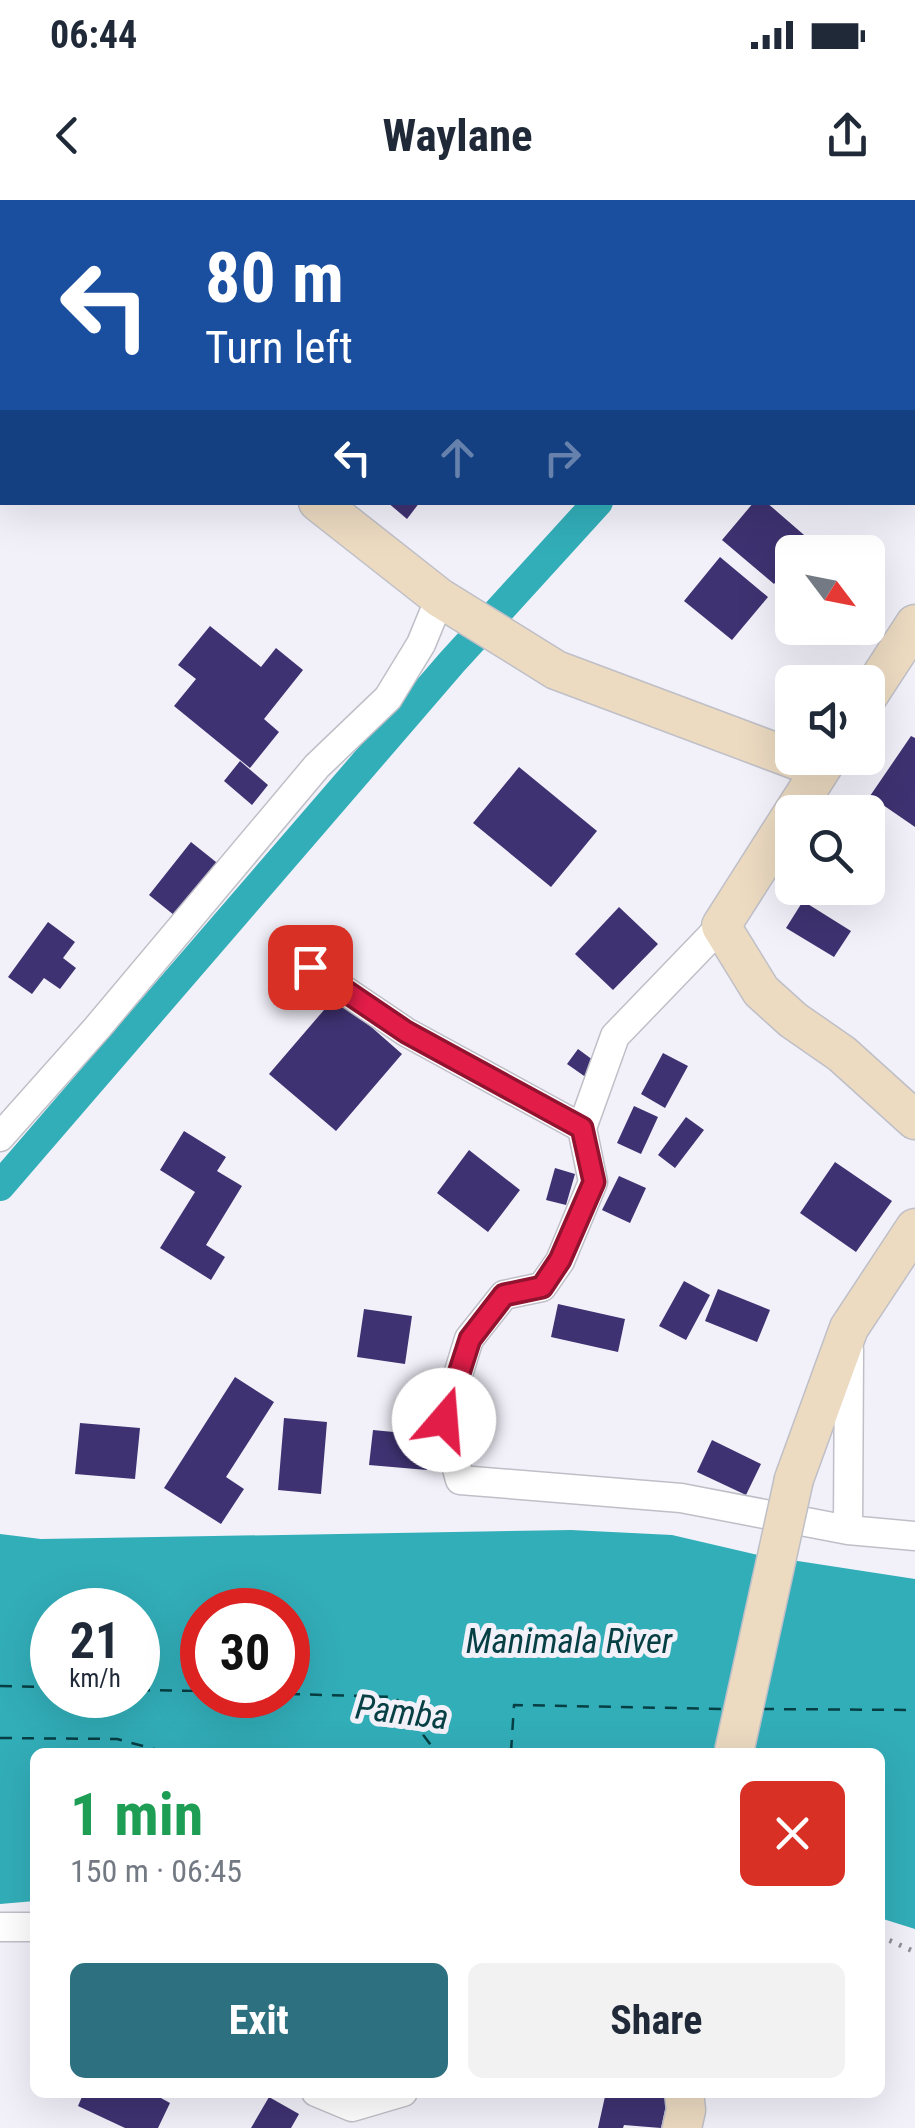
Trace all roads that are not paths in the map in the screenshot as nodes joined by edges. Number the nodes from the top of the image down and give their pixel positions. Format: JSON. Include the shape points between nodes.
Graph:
{"nodes":[{"id":1,"x":322,"y":505,"type":"edge"},
{"id":2,"x":450,"y":604,"type":"junction"},
{"id":3,"x":915,"y":624,"type":"edge"},
{"id":4,"x":885,"y":670,"type":"edge"},
{"id":5,"x":775,"y":746,"type":"edge"},
{"id":6,"x":816,"y":775,"type":"edge"},
{"id":7,"x":721,"y":926,"type":"junction"},
{"id":8,"x":310,"y":967,"type":"dead end"},
{"id":9,"x":915,"y":1120,"type":"edge"},
{"id":10,"x":582,"y":1128,"type":"junction"},
{"id":11,"x":0,"y":1137,"type":"edge"},
{"id":12,"x":915,"y":1228,"type":"edge"},
{"id":13,"x":848,"y":1328,"type":"junction"},
{"id":14,"x":848,"y":1530,"type":"junction"},
{"id":15,"x":915,"y":1536,"type":"edge"},
{"id":16,"x":735,"y":1748,"type":"edge"},
{"id":17,"x":0,"y":1927,"type":"edge"},
{"id":18,"x":30,"y":1927,"type":"edge"},
{"id":19,"x":330,"y":2098,"type":"edge"},
{"id":20,"x":383,"y":2098,"type":"edge"},
{"id":21,"x":685,"y":2098,"type":"edge"},
{"id":22,"x":682,"y":2128,"type":"edge"}],
"edges":[{"from":1,"to":2,"type":"main road"},
{"from":2,"to":5,"type":"main road","via":[[556,670]]},
{"from":2,"to":11,"type":"street","via":[[388,698],[318,766]]},
{"from":3,"to":4,"type":"main road"},
{"from":6,"to":7,"type":"main road"},
{"from":7,"to":9,"type":"main road","via":[[761,992]]},
{"from":7,"to":10,"type":"street","via":[[615,1036]]},
{"from":8,"to":10,"type":"street","via":[[406,1032]]},
{"from":10,"to":14,"type":"street","via":[[594,1182],[560,1260],[542,1287],[504,1295],[470,1339],[444,1420],[460,1480],[681,1498]]},
{"from":12,"to":13,"type":"main road"},
{"from":13,"to":14,"type":"street"},
{"from":13,"to":16,"type":"main road","bridge":true,"via":[[794,1479]]},
{"from":14,"to":15,"type":"street"},
{"from":17,"to":18,"type":"street"},
{"from":19,"to":20,"type":"street","via":[[352,2107]]},
{"from":21,"to":22,"type":"main road"}]}
